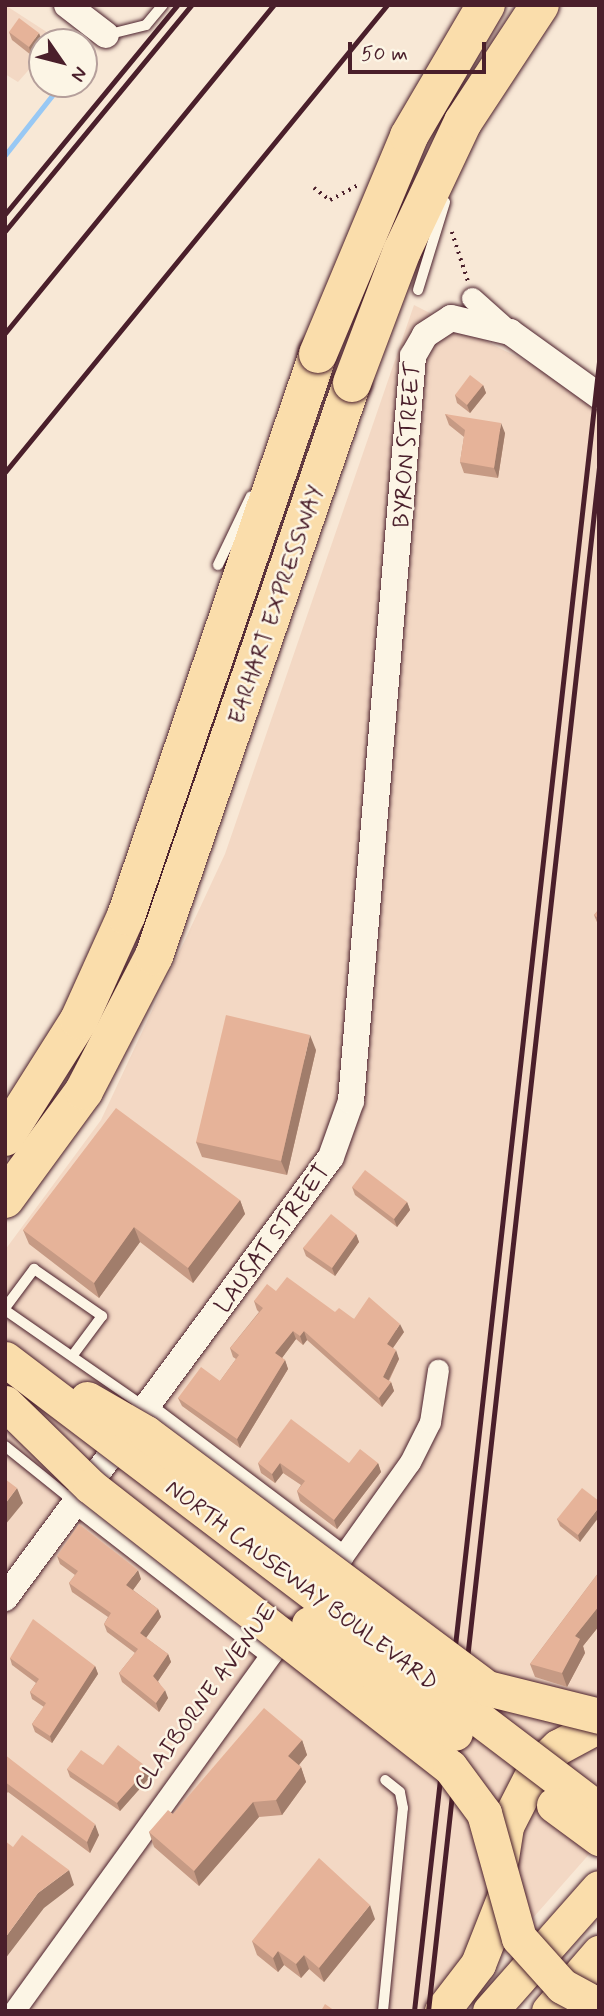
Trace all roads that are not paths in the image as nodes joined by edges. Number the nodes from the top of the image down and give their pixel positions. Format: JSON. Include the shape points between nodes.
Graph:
{"nodes":[{"id":1,"x":67,"y":5,"type":"edge"},
{"id":2,"x":163,"y":5,"type":"edge"},
{"id":3,"x":486,"y":5,"type":"edge"},
{"id":4,"x":540,"y":5,"type":"edge"},
{"id":5,"x":106,"y":35,"type":"joint"},
{"id":6,"x":506,"y":52,"type":"junction"},
{"id":7,"x":464,"y":155,"type":"dead end"},
{"id":8,"x":448,"y":194,"type":"dead end"},
{"id":9,"x":418,"y":290,"type":"dead end"},
{"id":10,"x":472,"y":298,"type":"dead end"},
{"id":11,"x":510,"y":332,"type":"junction"},
{"id":12,"x":318,"y":354,"type":"junction"},
{"id":13,"x":599,"y":396,"type":"edge"},
{"id":14,"x":218,"y":565,"type":"dead end"},
{"id":15,"x":380,"y":772,"type":"joint"},
{"id":16,"x":5,"y":1137,"type":"edge"},
{"id":17,"x":5,"y":1199,"type":"edge"},
{"id":18,"x":5,"y":1309,"type":"edge"},
{"id":19,"x":5,"y":1351,"type":"edge"},
{"id":20,"x":73,"y":1355,"type":"junction"},
{"id":21,"x":5,"y":1359,"type":"edge"},
{"id":22,"x":438,"y":1370,"type":"dead end"},
{"id":23,"x":5,"y":1391,"type":"edge"},
{"id":24,"x":5,"y":1403,"type":"edge"},
{"id":25,"x":149,"y":1409,"type":"junction"},
{"id":26,"x":5,"y":1446,"type":"edge"},
{"id":27,"x":76,"y":1503,"type":"junction"},
{"id":28,"x":343,"y":1556,"type":"junction"},
{"id":29,"x":5,"y":1598,"type":"edge"},
{"id":30,"x":271,"y":1654,"type":"junction"},
{"id":31,"x":599,"y":1716,"type":"edge"},
{"id":32,"x":599,"y":1725,"type":"edge"},
{"id":33,"x":385,"y":1780,"type":"dead end"},
{"id":34,"x":599,"y":1810,"type":"edge"},
{"id":35,"x":599,"y":1838,"type":"edge"},
{"id":36,"x":501,"y":1858,"type":"junction"},
{"id":37,"x":599,"y":1888,"type":"edge"},
{"id":38,"x":504,"y":1898,"type":"junction"},
{"id":39,"x":599,"y":1953,"type":"edge"},
{"id":40,"x":599,"y":2006,"type":"edge"},
{"id":41,"x":13,"y":2011,"type":"edge"},
{"id":42,"x":383,"y":2011,"type":"edge"},
{"id":43,"x":442,"y":2011,"type":"edge"},
{"id":44,"x":490,"y":2011,"type":"edge"},
{"id":45,"x":549,"y":2011,"type":"edge"}],
"edges":[{"from":1,"to":5,"type":"street"},
{"from":2,"to":5,"type":"lane","via":[[146,25]]},
{"from":3,"to":12,"type":"highway","name":"EARHART EXPRESSWAY","bridge":true,"via":[[409,136]]},
{"from":4,"to":6,"type":"highway","name":"EARHART EXPRESSWAY","bridge":true},
{"from":6,"to":7,"type":"lane","bridge":true},
{"from":6,"to":17,"type":"highway","name":"EARHART EXPRESSWAY","bridge":true,"via":[[463,121],[402,251],[154,956],[84,1091]]},
{"from":8,"to":9,"type":"lane","bridge":true},
{"from":10,"to":11,"type":"street"},
{"from":11,"to":13,"type":"street"},
{"from":11,"to":15,"type":"street","name":"BYRON STREET","via":[[451,318],[425,335],[413,356]]},
{"from":12,"to":14,"type":"lane"},
{"from":12,"to":16,"type":"highway","name":"EARHART EXPRESSWAY","via":[[126,916],[79,1020]]},
{"from":15,"to":25,"type":"street","name":"LAUSAT STREET","via":[[351,1101],[331,1157]]},
{"from":18,"to":20,"type":"lane"},
{"from":18,"to":20,"type":"lane","via":[[34,1269],[102,1316]]},
{"from":19,"to":31,"type":"highway","bridge":true,"via":[[146,1433],[487,1688]]},
{"from":20,"to":25,"type":"lane"},
{"from":21,"to":34,"type":"highway","name":"NORTH CAUSEWAY BOULEVARD","bridge":true},
{"from":22,"to":28,"type":"street","name":"CLAIBORNE AVENUE","via":[[430,1422],[410,1462]]},
{"from":23,"to":35,"type":"highway","name":"NORTH CAUSEWAY BOULEVARD","bridge":true,"via":[[330,1641]]},
{"from":24,"to":36,"type":"highway","bridge":true,"via":[[90,1486],[429,1746],[469,1789]]},
{"from":25,"to":27,"type":"street","name":"LAUSAT STREET"},
{"from":25,"to":28,"type":"street"},
{"from":26,"to":27,"type":"lane"},
{"from":27,"to":29,"type":"street","name":"LAUSAT STREET"},
{"from":27,"to":30,"type":"street"},
{"from":28,"to":30,"type":"street","name":"CLAIBORNE AVENUE"},
{"from":30,"to":41,"type":"street","name":"CLAIBORNE AVENUE"},
{"from":32,"to":36,"type":"highway","via":[[558,1747],[535,1769],[506,1826]]},
{"from":33,"to":42,"type":"lane","via":[[400,1792],[403,1808]]},
{"from":36,"to":38,"type":"highway","bridge":true},
{"from":37,"to":44,"type":"highway"},
{"from":38,"to":40,"type":"highway","bridge":true,"via":[[538,1964]]},
{"from":38,"to":43,"type":"highway","via":[[478,1964]]},
{"from":39,"to":45,"type":"highway"}]}
